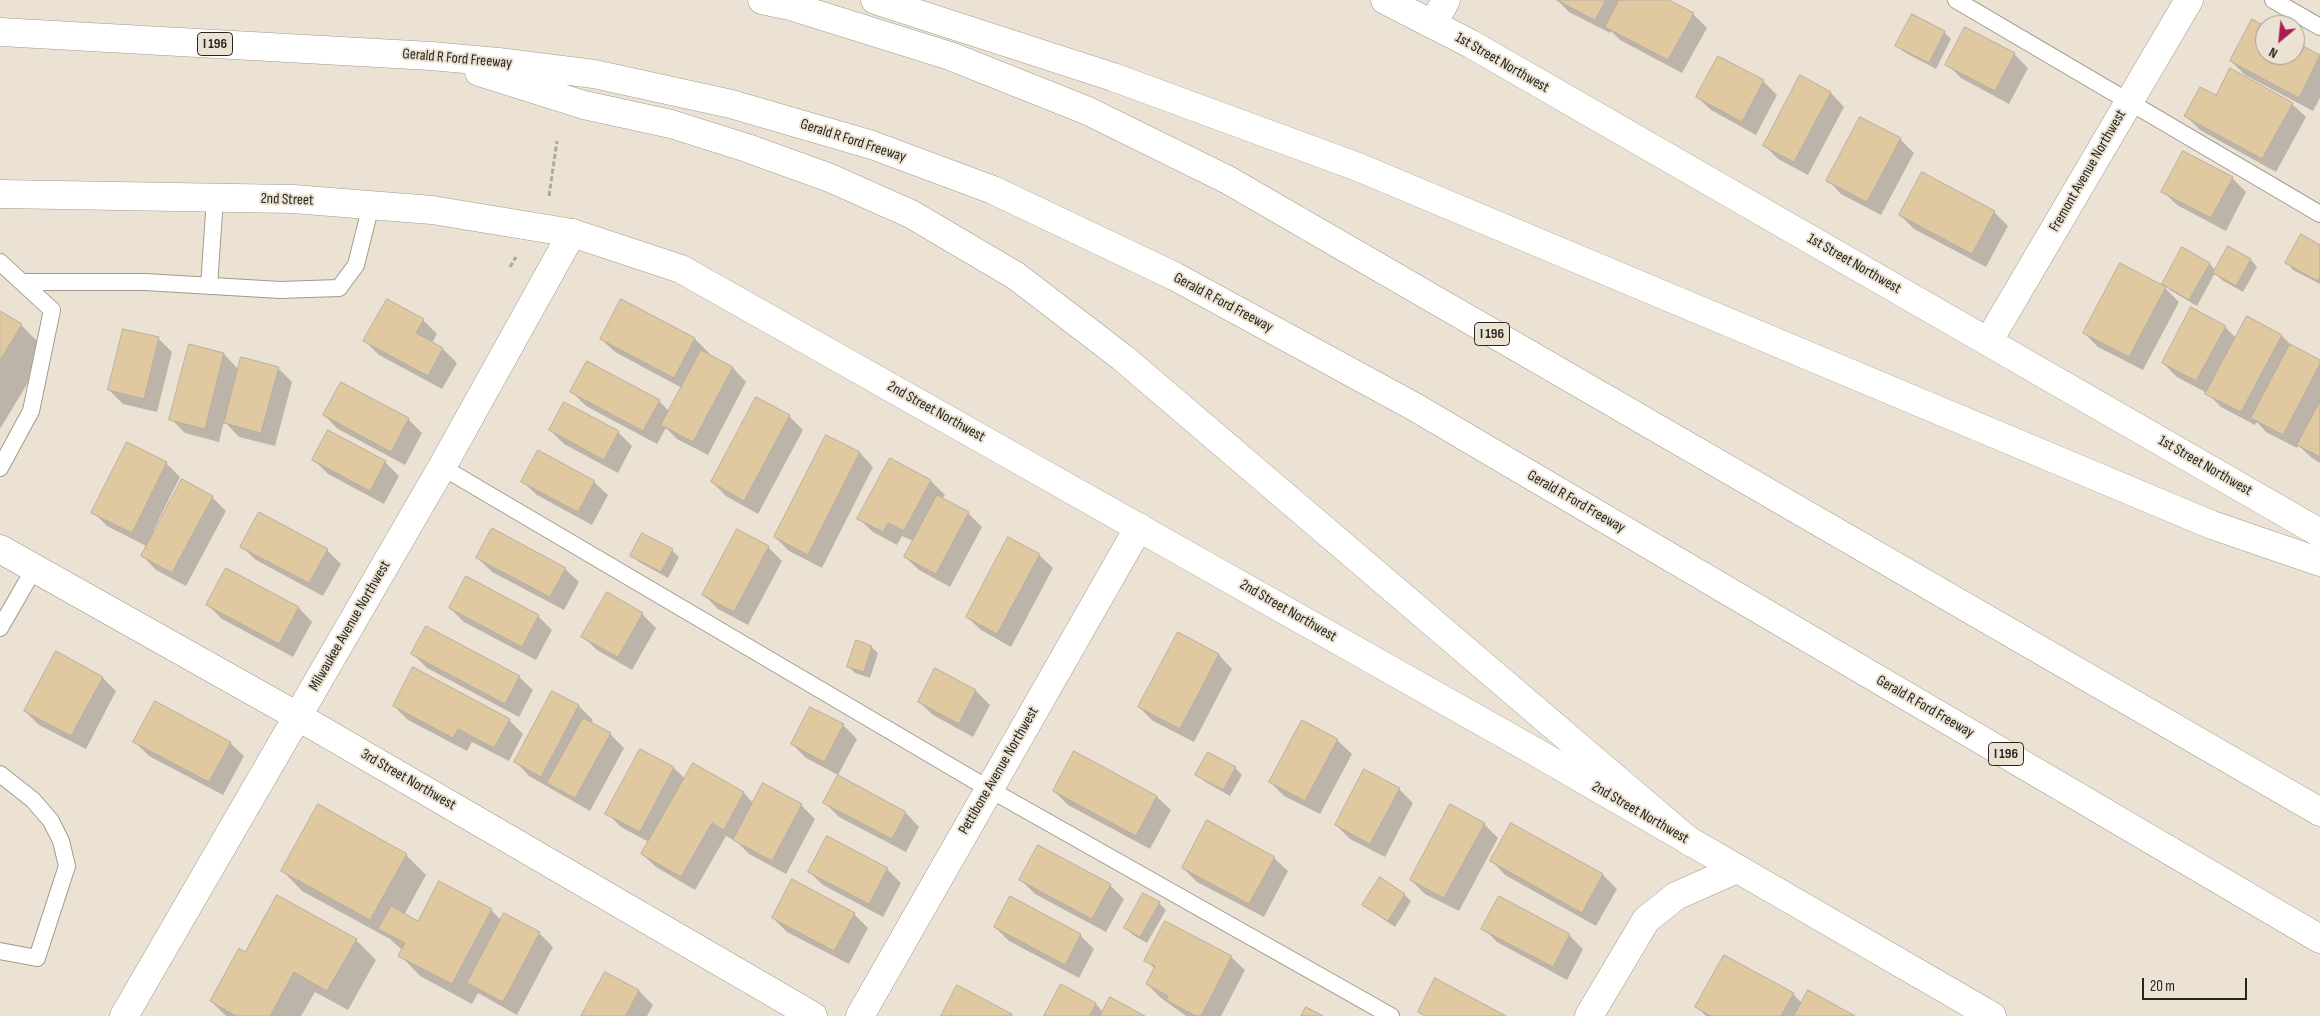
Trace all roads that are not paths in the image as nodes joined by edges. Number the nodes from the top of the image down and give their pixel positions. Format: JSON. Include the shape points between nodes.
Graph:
{"nodes":[{"id":1,"x":762,"y":0,"type":"edge"},
{"id":2,"x":875,"y":0,"type":"edge"},
{"id":3,"x":1386,"y":0,"type":"edge"},
{"id":4,"x":1446,"y":0,"type":"edge"},
{"id":5,"x":1956,"y":0,"type":"edge"},
{"id":6,"x":2189,"y":0,"type":"edge"},
{"id":7,"x":2273,"y":0,"type":"edge"},
{"id":8,"x":1433,"y":24,"type":"junction"},
{"id":9,"x":2320,"y":27,"type":"edge"},
{"id":10,"x":0,"y":32,"type":"edge"},
{"id":11,"x":431,"y":56,"type":"junction"},
{"id":12,"x":2129,"y":101,"type":"junction"},
{"id":13,"x":0,"y":194,"type":"edge"},
{"id":14,"x":215,"y":198,"type":"junction"},
{"id":15,"x":370,"y":205,"type":"junction"},
{"id":16,"x":2320,"y":214,"type":"edge"},
{"id":17,"x":572,"y":233,"type":"junction"},
{"id":18,"x":0,"y":262,"type":"edge"},
{"id":19,"x":23,"y":282,"type":"junction"},
{"id":20,"x":209,"y":286,"type":"junction"},
{"id":21,"x":1988,"y":342,"type":"junction"},
{"id":22,"x":442,"y":467,"type":"junction"},
{"id":23,"x":0,"y":468,"type":"edge"},
{"id":24,"x":1138,"y":527,"type":"junction"},
{"id":25,"x":2320,"y":532,"type":"edge"},
{"id":26,"x":0,"y":550,"type":"edge"},
{"id":27,"x":2320,"y":562,"type":"edge"},
{"id":28,"x":34,"y":569,"type":"junction"},
{"id":29,"x":0,"y":628,"type":"edge"},
{"id":30,"x":298,"y":716,"type":"junction"},
{"id":31,"x":0,"y":774,"type":"edge"},
{"id":32,"x":989,"y":789,"type":"junction"},
{"id":33,"x":2313,"y":808,"type":"edge"},
{"id":34,"x":1690,"y":842,"type":"junction"},
{"id":35,"x":1737,"y":869,"type":"junction"},
{"id":36,"x":2320,"y":939,"type":"edge"},
{"id":37,"x":0,"y":951,"type":"edge"},
{"id":38,"x":124,"y":1016,"type":"edge"},
{"id":39,"x":813,"y":1016,"type":"edge"},
{"id":40,"x":860,"y":1016,"type":"edge"},
{"id":41,"x":1391,"y":1016,"type":"edge"},
{"id":42,"x":1589,"y":1016,"type":"edge"},
{"id":43,"x":1992,"y":1016,"type":"edge"}],
"edges":[{"from":1,"to":33,"type":"main road","number":"I 196","via":[[950,56],[1088,111],[1228,180]]},
{"from":2,"to":27,"type":"main road","via":[[1113,77],[1358,167],[2212,525]]},
{"from":3,"to":8,"type":"main road","name":"1st Street Northwest"},
{"from":4,"to":8,"type":"main road"},
{"from":5,"to":12,"type":"lane"},
{"from":6,"to":12,"type":"main road","name":"Fremont Avenue Northwest"},
{"from":7,"to":9,"type":"lane"},
{"from":8,"to":21,"type":"main road","name":"1st Street Northwest"},
{"from":10,"to":11,"type":"main road","name":"Gerald R Ford Freeway","number":"I 196"},
{"from":11,"to":34,"type":"main road","via":[[584,105],[671,124],[830,178],[911,214],[1016,276],[1123,358]]},
{"from":11,"to":36,"type":"main road","name":"Gerald R Ford Freeway","number":"I 196","via":[[594,74],[731,104],[872,145],[993,190],[1174,276],[1413,406]]},
{"from":12,"to":16,"type":"lane"},
{"from":12,"to":21,"type":"main road","name":"Fremont Avenue Northwest"},
{"from":13,"to":14,"type":"main road","name":"2nd Street"},
{"from":14,"to":15,"type":"main road","name":"2nd Street"},
{"from":14,"to":20,"type":"lane"},
{"from":15,"to":17,"type":"main road","name":"2nd Street","via":[[432,210]]},
{"from":15,"to":20,"type":"lane","via":[[356,265],[339,288],[280,290]]},
{"from":17,"to":22,"type":"main road","name":"Milwaukee Avenue Northwest"},
{"from":17,"to":24,"type":"main road","name":"2nd Street Northwest","via":[[681,269]]},
{"from":18,"to":19,"type":"lane"},
{"from":19,"to":20,"type":"lane","via":[[145,282]]},
{"from":19,"to":23,"type":"lane","via":[[52,310],[32,411]]},
{"from":21,"to":25,"type":"main road","name":"1st Street Northwest"},
{"from":22,"to":30,"type":"main road","name":"Milwaukee Avenue Northwest"},
{"from":22,"to":32,"type":"lane"},
{"from":24,"to":32,"type":"main road","name":"Pettibone Avenue Northwest"},
{"from":24,"to":34,"type":"main road","name":"2nd Street Northwest"},
{"from":26,"to":28,"type":"main road","name":"3rd Street Northwest"},
{"from":28,"to":29,"type":"lane"},
{"from":28,"to":30,"type":"main road","name":"3rd Street Northwest"},
{"from":30,"to":38,"type":"main road","name":"Milwaukee Avenue Northwest"},
{"from":30,"to":39,"type":"main road","name":"3rd Street Northwest"},
{"from":31,"to":37,"type":"lane","via":[[33,800],[50,820],[61,842],[67,866],[37,958]]},
{"from":32,"to":40,"type":"main road","name":"Pettibone Avenue Northwest"},
{"from":32,"to":41,"type":"lane"},
{"from":34,"to":35,"type":"main road","name":"2nd Street Northwest"},
{"from":35,"to":42,"type":"main road","via":[[1676,896],[1646,920]]},
{"from":35,"to":43,"type":"main road","name":"2nd Street Northwest"}]}
